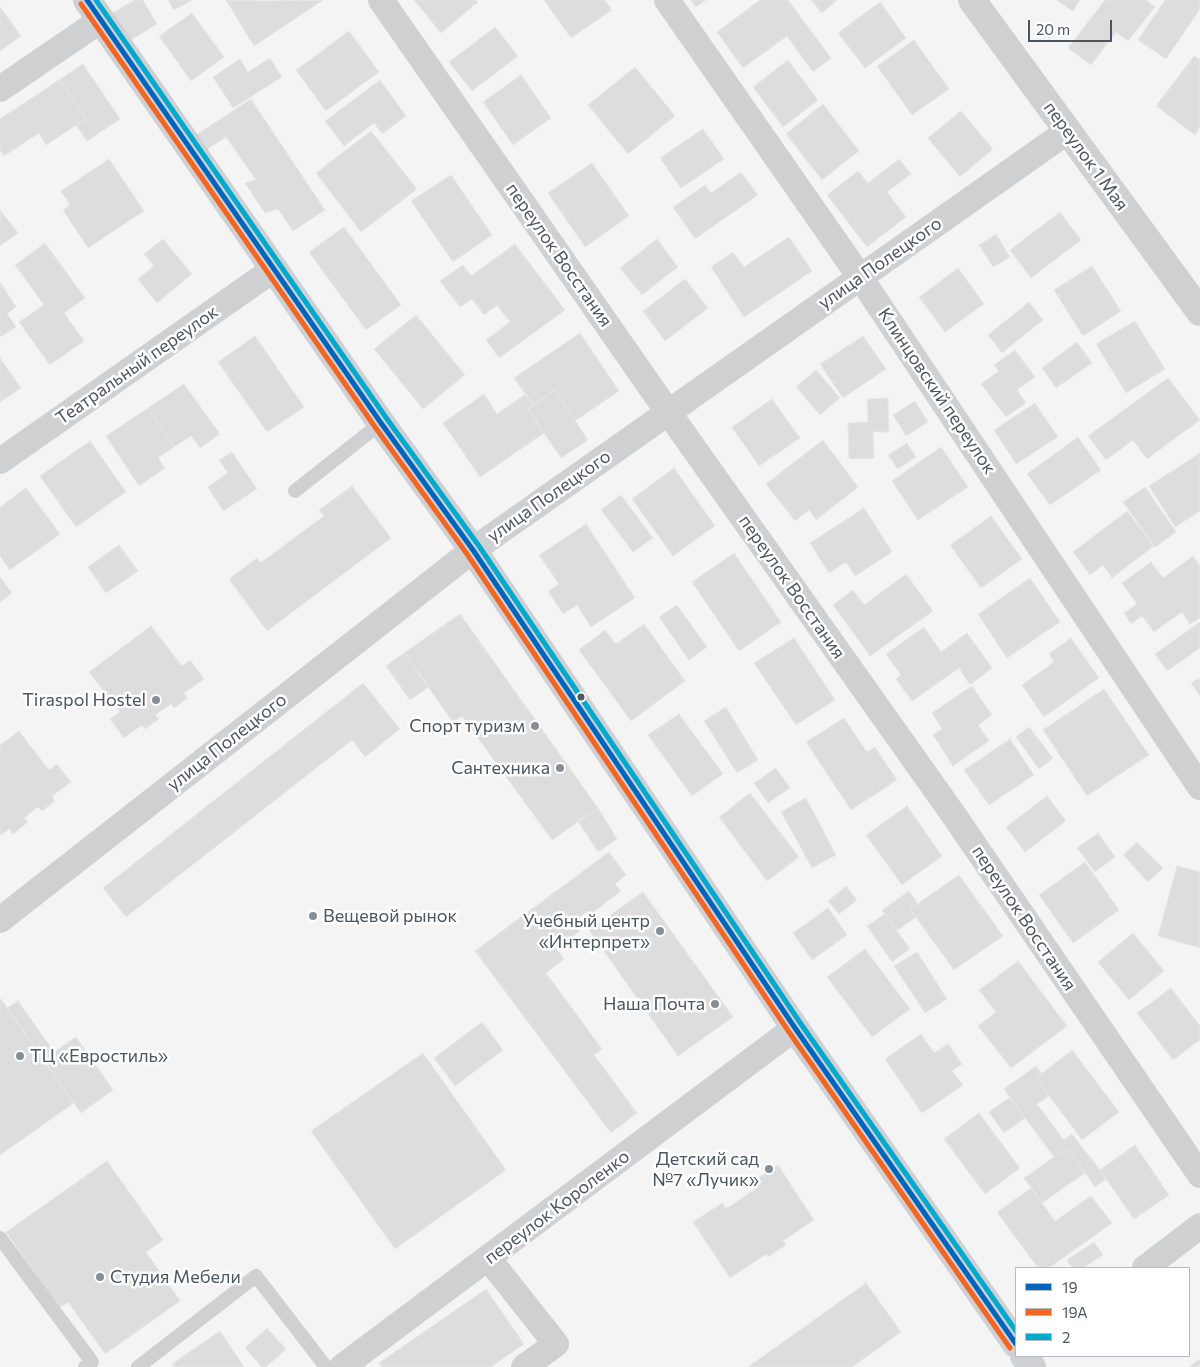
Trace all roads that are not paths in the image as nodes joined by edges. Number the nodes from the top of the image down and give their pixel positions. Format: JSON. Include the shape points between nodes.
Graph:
{"nodes":[{"id":1,"x":381,"y":0,"type":"edge"},
{"id":2,"x":667,"y":0,"type":"edge"},
{"id":3,"x":972,"y":0,"type":"edge"},
{"id":4,"x":94,"y":10,"type":"edge"},
{"id":5,"x":0,"y":89,"type":"edge"},
{"id":6,"x":1068,"y":131,"type":"junction"},
{"id":7,"x":274,"y":269,"type":"junction"},
{"id":8,"x":860,"y":277,"type":"junction"},
{"id":9,"x":1200,"y":312,"type":"edge"},
{"id":10,"x":668,"y":412,"type":"junction"},
{"id":11,"x":381,"y":423,"type":"junction"},
{"id":12,"x":0,"y":461,"type":"edge"},
{"id":13,"x":295,"y":491,"type":"dead end"},
{"id":14,"x":473,"y":550,"type":"junction"},
{"id":15,"x":1200,"y":787,"type":"edge"},
{"id":16,"x":0,"y":920,"type":"edge"},
{"id":17,"x":795,"y":1028,"type":"junction"},
{"id":18,"x":1200,"y":1175,"type":"edge"},
{"id":19,"x":1200,"y":1226,"type":"edge"},
{"id":20,"x":0,"y":1238,"type":"edge"},
{"id":21,"x":488,"y":1258,"type":"junction"},
{"id":22,"x":1146,"y":1267,"type":"edge"},
{"id":23,"x":1015,"y":1346,"type":"edge"},
{"id":24,"x":85,"y":1367,"type":"edge"},
{"id":25,"x":138,"y":1367,"type":"edge"},
{"id":26,"x":326,"y":1367,"type":"edge"},
{"id":27,"x":342,"y":1367,"type":"edge"},
{"id":28,"x":524,"y":1367,"type":"edge"}],
"edges":[{"from":1,"to":10,"type":"street","name":"переулок Восстания"},
{"from":2,"to":8,"type":"street","name":"Клинцовский переулок"},
{"from":3,"to":6,"type":"street","name":"переулок 1 Мая"},
{"from":4,"to":5,"type":"street"},
{"from":4,"to":7,"type":"main road"},
{"from":6,"to":8,"type":"street","name":"улица Полецкого"},
{"from":6,"to":9,"type":"street","name":"переулок 1 Мая"},
{"from":7,"to":11,"type":"main road"},
{"from":7,"to":12,"type":"street","name":"Театральный переулок"},
{"from":8,"to":10,"type":"street","name":"улица Полецкого"},
{"from":8,"to":15,"type":"street","name":"Клинцовский переулок"},
{"from":10,"to":14,"type":"street","name":"улица Полецкого"},
{"from":10,"to":18,"type":"street","name":"переулок Восстания","via":[[953,814]]},
{"from":11,"to":13,"type":"lane"},
{"from":11,"to":14,"type":"main road"},
{"from":14,"to":16,"type":"street","name":"улица Полецкого"},
{"from":14,"to":17,"type":"main road"},
{"from":17,"to":21,"type":"street","name":"переулок Короленко"},
{"from":17,"to":23,"type":"main road"},
{"from":19,"to":22,"type":"street"},
{"from":20,"to":24,"type":"lane","via":[[92,1362]]},
{"from":21,"to":27,"type":"street","name":"переулок Короленко"},
{"from":21,"to":28,"type":"street","via":[[556,1344]]},
{"from":25,"to":26,"type":"lane","via":[[256,1276]]}]}
